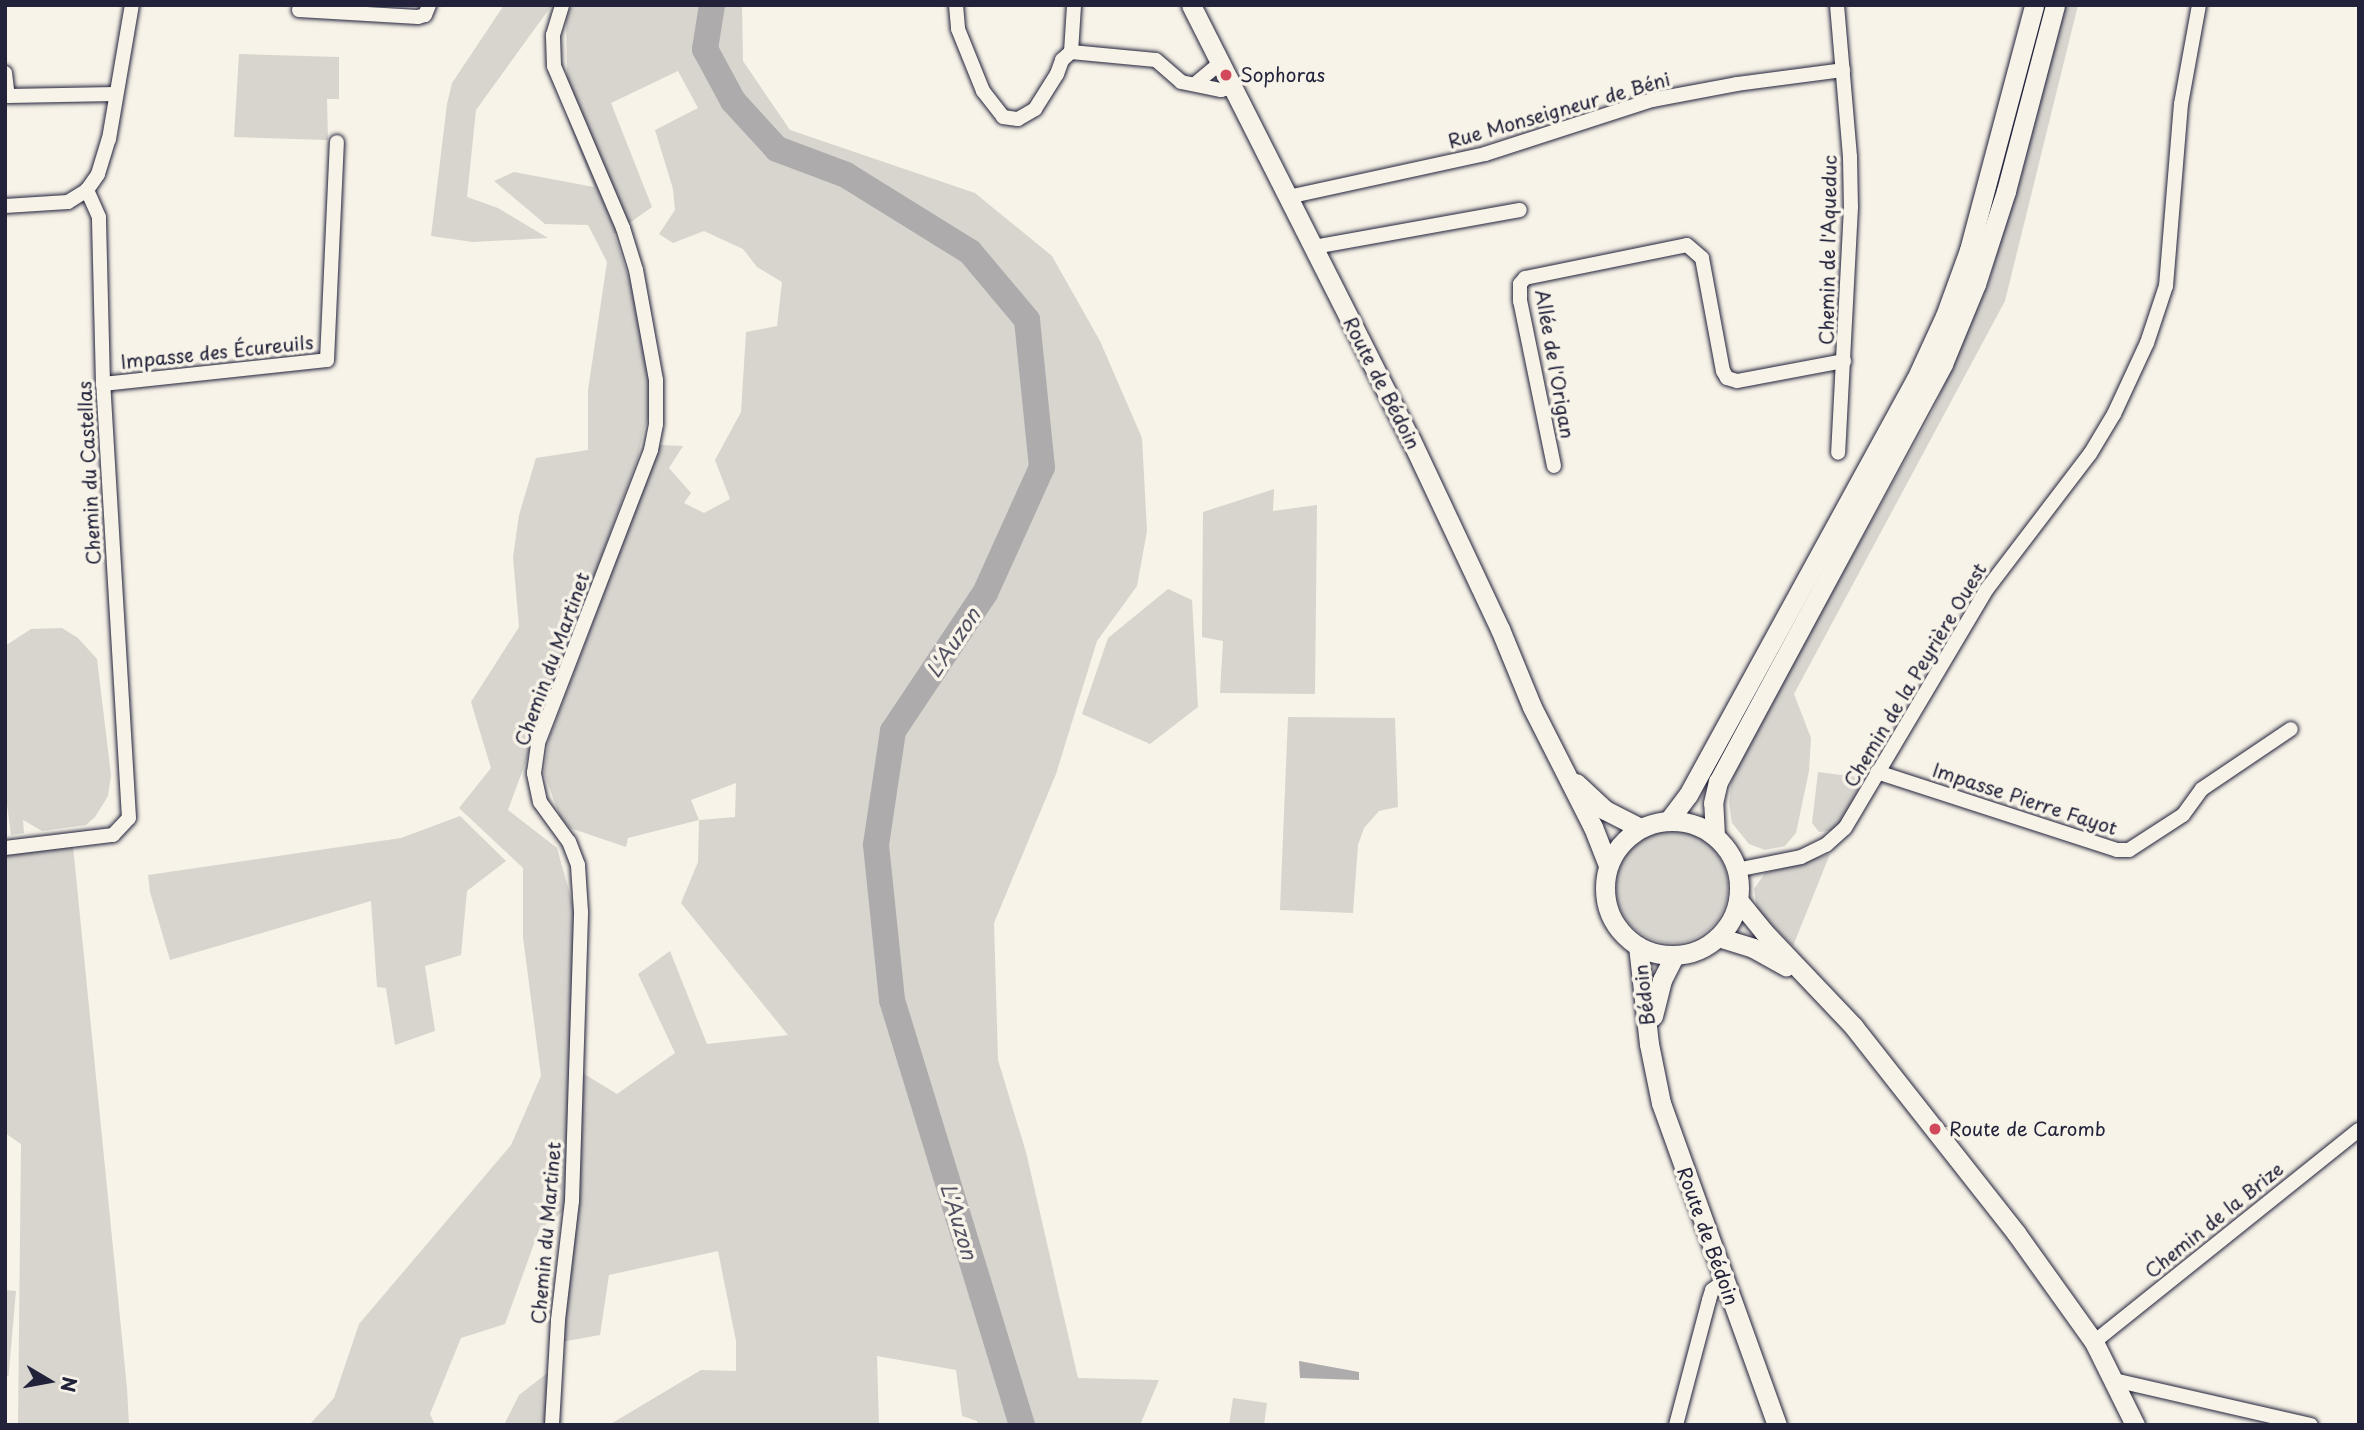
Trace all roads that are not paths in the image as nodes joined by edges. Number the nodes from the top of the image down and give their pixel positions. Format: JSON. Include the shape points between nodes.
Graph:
{"nodes":[{"id":1,"x":132,"y":5,"type":"edge"},
{"id":2,"x":429,"y":5,"type":"edge"},
{"id":3,"x":562,"y":5,"type":"edge"},
{"id":4,"x":956,"y":5,"type":"edge"},
{"id":5,"x":1074,"y":5,"type":"edge"},
{"id":6,"x":1191,"y":5,"type":"edge"},
{"id":7,"x":1837,"y":5,"type":"edge"},
{"id":8,"x":2034,"y":5,"type":"edge"},
{"id":9,"x":2055,"y":5,"type":"edge"},
{"id":10,"x":2199,"y":5,"type":"edge"},
{"id":11,"x":359,"y":9,"type":"edge"},
{"id":12,"x":299,"y":10,"type":"dead end"},
{"id":13,"x":1071,"y":52,"type":"junction"},
{"id":14,"x":1220,"y":63,"type":"junction"},
{"id":15,"x":1843,"y":70,"type":"junction"},
{"id":16,"x":5,"y":74,"type":"edge"},
{"id":17,"x":1195,"y":84,"type":"junction"},
{"id":18,"x":1233,"y":87,"type":"junction"},
{"id":19,"x":116,"y":94,"type":"junction"},
{"id":20,"x":337,"y":142,"type":"dead end"},
{"id":21,"x":87,"y":190,"type":"junction"},
{"id":22,"x":1288,"y":197,"type":"junction"},
{"id":23,"x":5,"y":206,"type":"edge"},
{"id":24,"x":1520,"y":210,"type":"dead end"},
{"id":25,"x":1314,"y":247,"type":"junction"},
{"id":26,"x":1844,"y":361,"type":"junction"},
{"id":27,"x":103,"y":384,"type":"junction"},
{"id":28,"x":1838,"y":453,"type":"dead end"},
{"id":29,"x":1554,"y":466,"type":"dead end"},
{"id":30,"x":2291,"y":729,"type":"dead end"},
{"id":31,"x":1562,"y":766,"type":"junction"},
{"id":32,"x":1877,"y":772,"type":"junction"},
{"id":33,"x":1669,"y":820,"type":"junction"},
{"id":34,"x":1640,"y":828,"type":"junction"},
{"id":35,"x":1715,"y":836,"type":"junction"},
{"id":36,"x":5,"y":848,"type":"edge"},
{"id":37,"x":1608,"y":865,"type":"junction"},
{"id":38,"x":1736,"y":870,"type":"junction"},
{"id":39,"x":1738,"y":900,"type":"junction"},
{"id":40,"x":1718,"y":937,"type":"junction"},
{"id":41,"x":1638,"y":946,"type":"junction"},
{"id":42,"x":1675,"y":955,"type":"junction"},
{"id":43,"x":1818,"y":989,"type":"junction"},
{"id":44,"x":1649,"y":1044,"type":"junction"},
{"id":45,"x":2359,"y":1130,"type":"edge"},
{"id":46,"x":1725,"y":1281,"type":"junction"},
{"id":47,"x":2094,"y":1342,"type":"junction"},
{"id":48,"x":2114,"y":1380,"type":"junction"},
{"id":49,"x":552,"y":1425,"type":"edge"},
{"id":50,"x":1676,"y":1425,"type":"edge"},
{"id":51,"x":1777,"y":1425,"type":"edge"},
{"id":52,"x":2135,"y":1425,"type":"edge"},
{"id":53,"x":2311,"y":1425,"type":"edge"}],
"edges":[{"from":1,"to":19,"type":"street"},
{"from":2,"to":11,"type":"street","via":[[425,15],[418,17]]},
{"from":3,"to":49,"type":"street","name":"Chemin du Martinet","via":[[553,34],[554,66],[623,228],[636,270],[656,380],[656,424],[651,450],[538,743],[534,773],[540,802],[569,842],[578,865],[581,912],[572,1201]]},
{"from":4,"to":13,"type":"street","via":[[958,29],[983,91],[1003,117],[1018,119],[1035,109]]},
{"from":5,"to":13,"type":"street"},
{"from":6,"to":14,"type":"main road","name":"Route de Bédoin"},
{"from":7,"to":15,"type":"street","name":"Chemin de l'Aqueduc"},
{"from":8,"to":33,"type":"main road","via":[[1969,250],[1945,316],[1916,379],[1688,795]]},
{"from":9,"to":35,"type":"main road","via":[[2006,191],[1976,284],[1943,364],[1718,782],[1713,803]]},
{"from":10,"to":32,"type":"street","name":"Chemin de la Peyrière Ouest","via":[[2181,104],[2166,286],[2147,342],[2090,454],[1987,589]]},
{"from":11,"to":12,"type":"street"},
{"from":13,"to":17,"type":"street","via":[[1157,60],[1176,79]]},
{"from":14,"to":17,"type":"street"},
{"from":14,"to":18,"type":"main road","name":"Route de Bédoin"},
{"from":15,"to":22,"type":"street","name":"Rue Monseigneur de Béni","via":[[1652,100],[1486,154]]},
{"from":15,"to":26,"type":"street","name":"Chemin de l'Aqueduc","via":[[1851,208]]},
{"from":16,"to":19,"type":"street","via":[[8,96]]},
{"from":17,"to":18,"type":"street","via":[[1221,90]]},
{"from":18,"to":22,"type":"main road","name":"Route de Bédoin"},
{"from":19,"to":21,"type":"street","via":[[99,174]]},
{"from":20,"to":27,"type":"street","name":"Impasse des Écureuils","via":[[327,360]]},
{"from":21,"to":23,"type":"street","via":[[68,202]]},
{"from":21,"to":27,"type":"street","name":"Chemin du Castellas","via":[[99,217]]},
{"from":22,"to":25,"type":"main road","name":"Route de Bédoin"},
{"from":24,"to":25,"type":"street"},
{"from":25,"to":31,"type":"main road","name":"Route de Bédoin","via":[[1471,565]]},
{"from":26,"to":28,"type":"street","name":"Chemin de l'Aqueduc"},
{"from":26,"to":29,"type":"street","name":"Allée de l'Origan","via":[[1737,381],[1727,378],[1702,258],[1687,245],[1525,278],[1520,284],[1520,301]]},
{"from":27,"to":36,"type":"street","name":"Chemin du Castellas","via":[[129,818],[113,835]]},
{"from":30,"to":32,"type":"street","name":"Impasse Pierre Fayot","via":[[2202,789],[2183,815],[2129,850],[2117,850]]},
{"from":31,"to":34,"type":"main road","name":"Route de Bédoin","via":[[1605,810]]},
{"from":31,"to":37,"type":"main road","name":"Route de Bédoin"},
{"from":32,"to":38,"type":"street","name":"Chemin de la Peyrière Ouest","via":[[1845,828],[1826,845],[1801,857]]},
{"from":33,"to":34,"type":"main road"},
{"from":33,"to":35,"type":"main road","via":[[1701,827]]},
{"from":34,"to":37,"type":"main road","via":[[1621,844]]},
{"from":35,"to":38,"type":"main road"},
{"from":37,"to":41,"type":"main road","via":[[1606,903],[1623,935]]},
{"from":38,"to":39,"type":"main road"},
{"from":39,"to":40,"type":"main road"},
{"from":39,"to":43,"type":"main road"},
{"from":40,"to":42,"type":"main road","via":[[1698,950]]},
{"from":40,"to":43,"type":"main road","via":[[1754,948]]},
{"from":41,"to":42,"type":"main road"},
{"from":41,"to":44,"type":"main road","name":"Bédoin"},
{"from":42,"to":44,"type":"main road","via":[[1654,1003]]},
{"from":43,"to":47,"type":"main road","via":[[1918,1107]]},
{"from":44,"to":46,"type":"main road","name":"Route de Bédoin","via":[[1661,1103]]},
{"from":45,"to":47,"type":"street","name":"Chemin de la Brize"},
{"from":46,"to":50,"type":"street","via":[[1709,1300]]},
{"from":46,"to":51,"type":"main road","name":"Route de Bédoin"},
{"from":47,"to":48,"type":"main road"},
{"from":48,"to":52,"type":"main road"},
{"from":48,"to":53,"type":"street"}]}
